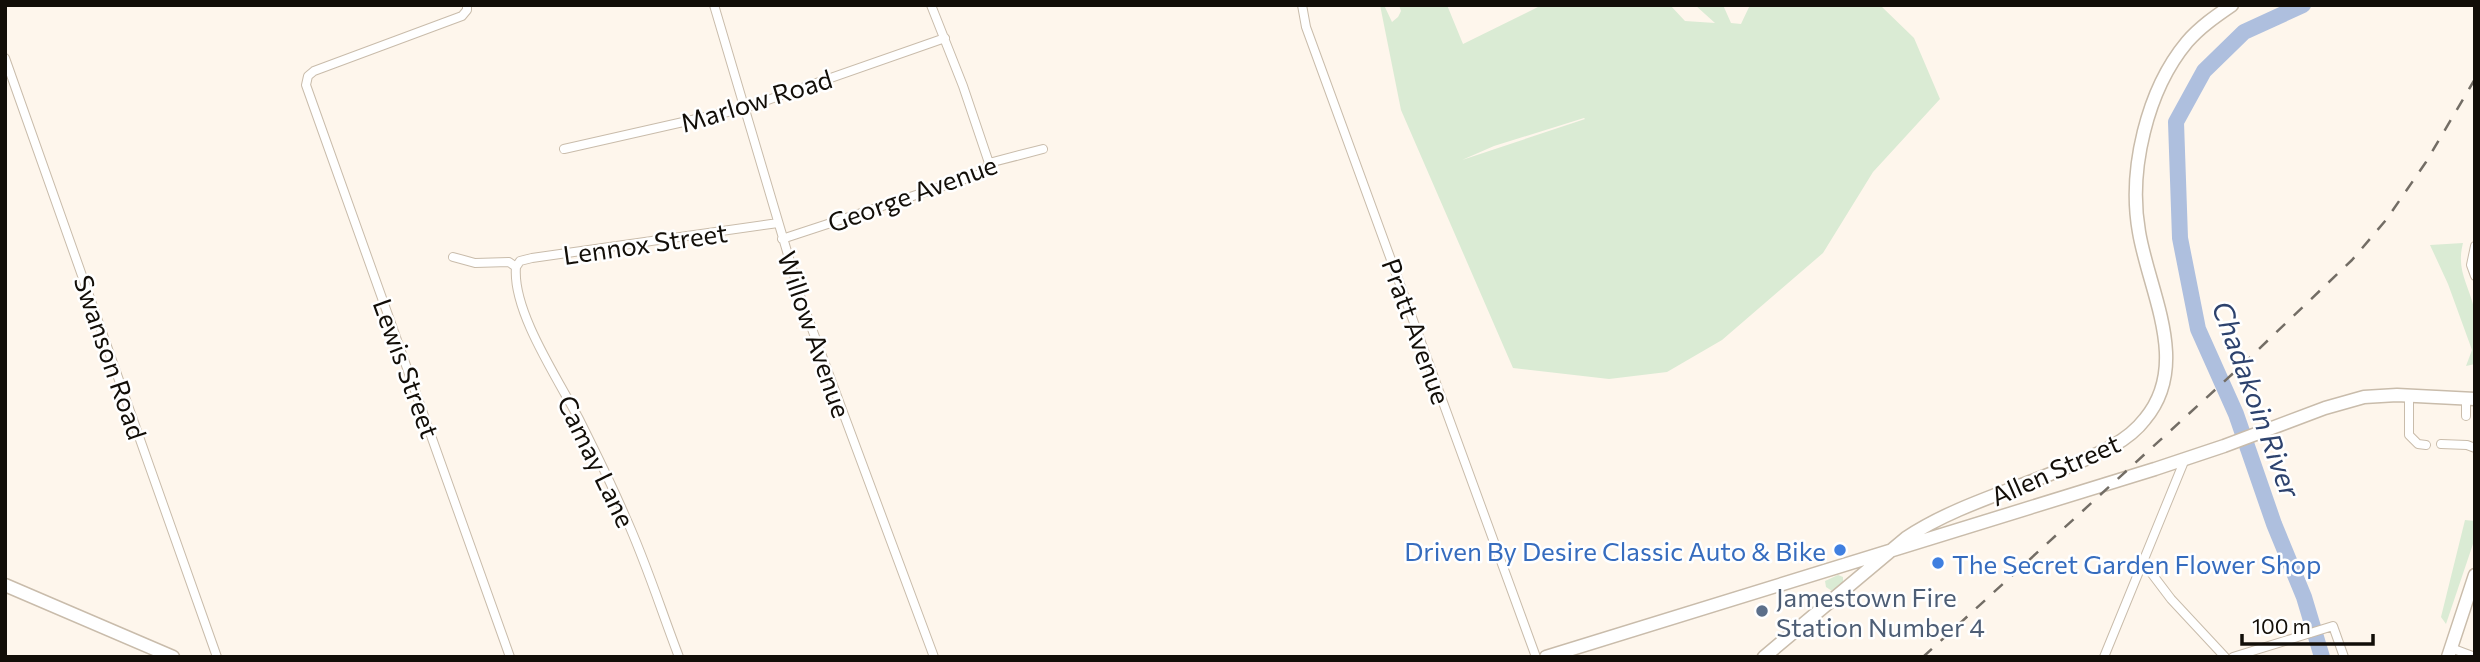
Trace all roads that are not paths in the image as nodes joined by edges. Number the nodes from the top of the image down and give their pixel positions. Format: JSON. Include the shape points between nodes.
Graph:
{"nodes":[{"id":1,"x":714,"y":5,"type":"edge"},
{"id":2,"x":931,"y":5,"type":"edge"},
{"id":3,"x":1302,"y":5,"type":"edge"},
{"id":4,"x":2232,"y":5,"type":"edge"},
{"id":5,"x":467,"y":9,"type":"edge"},
{"id":6,"x":944,"y":38,"type":"junction"},
{"id":7,"x":5,"y":58,"type":"edge"},
{"id":8,"x":745,"y":108,"type":"junction"},
{"id":9,"x":564,"y":149,"type":"dead end"},
{"id":10,"x":1042,"y":149,"type":"dead end"},
{"id":11,"x":989,"y":163,"type":"junction"},
{"id":12,"x":778,"y":223,"type":"junction"},
{"id":13,"x":782,"y":239,"type":"junction"},
{"id":14,"x":2475,"y":246,"type":"edge"},
{"id":15,"x":453,"y":257,"type":"dead end"},
{"id":16,"x":516,"y":267,"type":"junction"},
{"id":17,"x":2475,"y":276,"type":"edge"},
{"id":18,"x":2409,"y":396,"type":"junction"},
{"id":19,"x":2470,"y":399,"type":"edge"},
{"id":20,"x":2466,"y":416,"type":"dead end"},
{"id":21,"x":2426,"y":444,"type":"dead end"},
{"id":22,"x":2441,"y":444,"type":"dead end"},
{"id":23,"x":2475,"y":449,"type":"edge"},
{"id":24,"x":2185,"y":459,"type":"junction"},
{"id":25,"x":1939,"y":519,"type":"junction"},
{"id":26,"x":1946,"y":534,"type":"junction"},
{"id":27,"x":1889,"y":552,"type":"junction"},
{"id":28,"x":2143,"y":562,"type":"junction"},
{"id":29,"x":2475,"y":575,"type":"edge"},
{"id":30,"x":5,"y":585,"type":"edge"},
{"id":31,"x":2449,"y":652,"type":"edge"},
{"id":32,"x":173,"y":657,"type":"edge"},
{"id":33,"x":217,"y":657,"type":"edge"},
{"id":34,"x":510,"y":657,"type":"edge"},
{"id":35,"x":679,"y":657,"type":"edge"},
{"id":36,"x":934,"y":657,"type":"edge"},
{"id":37,"x":1536,"y":657,"type":"edge"},
{"id":38,"x":1546,"y":657,"type":"edge"},
{"id":39,"x":1764,"y":657,"type":"edge"},
{"id":40,"x":2104,"y":657,"type":"edge"},
{"id":41,"x":2225,"y":657,"type":"edge"},
{"id":42,"x":2233,"y":657,"type":"edge"},
{"id":43,"x":2344,"y":657,"type":"edge"},
{"id":44,"x":2475,"y":657,"type":"edge"}],
"edges":[{"from":1,"to":8,"type":"street","name":"Willow Avenue"},
{"from":2,"to":6,"type":"street"},
{"from":3,"to":37,"type":"street","name":"Pratt Avenue","via":[[1306,27]]},
{"from":4,"to":25,"type":"street","name":"Allen Street","via":[[2200,29],[2177,57],[2155,99],[2138,156],[2138,224],[2167,360],[2154,407],[2130,434],[2096,455]]},
{"from":5,"to":34,"type":"street","name":"Lewis Street","via":[[463,16],[314,71],[306,85]]},
{"from":6,"to":8,"type":"street","name":"Marlow Road"},
{"from":6,"to":11,"type":"street"},
{"from":7,"to":33,"type":"street","name":"Swanson Road"},
{"from":8,"to":9,"type":"street","name":"Marlow Road"},
{"from":8,"to":12,"type":"street","name":"Willow Avenue"},
{"from":10,"to":11,"type":"street","name":"George Avenue"},
{"from":11,"to":13,"type":"street","name":"George Avenue","via":[[983,173]]},
{"from":12,"to":13,"type":"street","name":"Willow Avenue"},
{"from":12,"to":16,"type":"street","name":"Lennox Street","via":[[532,258]]},
{"from":13,"to":36,"type":"street","name":"Willow Avenue"},
{"from":14,"to":17,"type":"street","via":[[2471,265]]},
{"from":15,"to":16,"type":"street","via":[[475,263],[509,262]]},
{"from":16,"to":35,"type":"street","name":"Camay Lane","via":[[527,321],[625,516]]},
{"from":18,"to":19,"type":"street"},
{"from":18,"to":21,"type":"street","via":[[2409,435],[2418,444]]},
{"from":18,"to":24,"type":"street","via":[[2364,397]]},
{"from":19,"to":20,"type":"street"},
{"from":22,"to":23,"type":"street"},
{"from":24,"to":26,"type":"street"},
{"from":24,"to":28,"type":"street"},
{"from":25,"to":26,"type":"street","via":[[1938,531]]},
{"from":25,"to":27,"type":"street","name":"Allen Street"},
{"from":26,"to":27,"type":"street"},
{"from":27,"to":38,"type":"street"},
{"from":27,"to":39,"type":"street","name":"Allen Street"},
{"from":28,"to":40,"type":"street"},
{"from":28,"to":41,"type":"street"},
{"from":29,"to":31,"type":"street"},
{"from":30,"to":32,"type":"street"},
{"from":31,"to":44,"type":"street"},
{"from":42,"to":43,"type":"street","via":[[2333,626]]}]}
